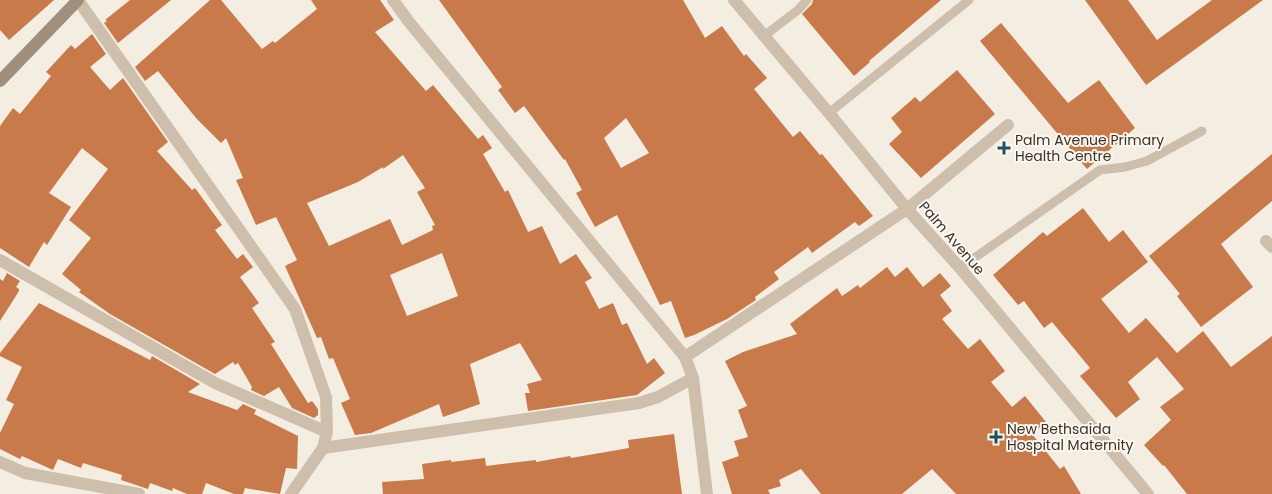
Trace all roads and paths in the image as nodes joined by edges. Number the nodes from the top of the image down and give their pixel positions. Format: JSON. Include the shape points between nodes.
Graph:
{"nodes":[{"id":1,"x":78,"y":0,"type":"edge"},
{"id":2,"x":393,"y":0,"type":"edge"},
{"id":3,"x":734,"y":0,"type":"edge"},
{"id":4,"x":807,"y":0,"type":"edge"},
{"id":5,"x":969,"y":0,"type":"edge"},
{"id":6,"x":764,"y":36,"type":"junction"},
{"id":7,"x":0,"y":81,"type":"edge"},
{"id":8,"x":829,"y":113,"type":"junction"},
{"id":9,"x":1008,"y":124,"type":"dead end"},
{"id":10,"x":1202,"y":131,"type":"dead end"},
{"id":11,"x":907,"y":209,"type":"junction"},
{"id":12,"x":0,"y":260,"type":"edge"},
{"id":13,"x":960,"y":268,"type":"junction"},
{"id":14,"x":685,"y":357,"type":"junction"},
{"id":15,"x":693,"y":378,"type":"junction"},
{"id":16,"x":327,"y":432,"type":"junction"},
{"id":17,"x":323,"y":448,"type":"junction"},
{"id":18,"x":0,"y":462,"type":"edge"},
{"id":19,"x":139,"y":494,"type":"edge"},
{"id":20,"x":291,"y":494,"type":"edge"},
{"id":21,"x":707,"y":494,"type":"edge"},
{"id":22,"x":1148,"y":494,"type":"edge"}],
"edges":[{"from":1,"to":7,"type":"main road"},
{"from":1,"to":16,"type":"street","via":[[295,309],[326,397]]},
{"from":2,"to":14,"type":"street"},
{"from":3,"to":6,"type":"street","name":"Palm Avenue"},
{"from":4,"to":6,"type":"lane"},
{"from":5,"to":8,"type":"lane"},
{"from":6,"to":8,"type":"street","name":"Palm Avenue"},
{"from":8,"to":11,"type":"street","name":"Palm Avenue"},
{"from":9,"to":11,"type":"street"},
{"from":10,"to":13,"type":"lane","via":[[1147,161],[1100,170]]},
{"from":11,"to":13,"type":"street","name":"Palm Avenue"},
{"from":11,"to":14,"type":"street"},
{"from":12,"to":16,"type":"street","via":[[215,383]]},
{"from":13,"to":22,"type":"street","name":"Palm Avenue"},
{"from":14,"to":15,"type":"street"},
{"from":15,"to":17,"type":"street","via":[[658,397],[639,403]]},
{"from":15,"to":21,"type":"street"},
{"from":16,"to":17,"type":"street"},
{"from":17,"to":20,"type":"street"},
{"from":18,"to":19,"type":"street","via":[[25,473]]}]}
